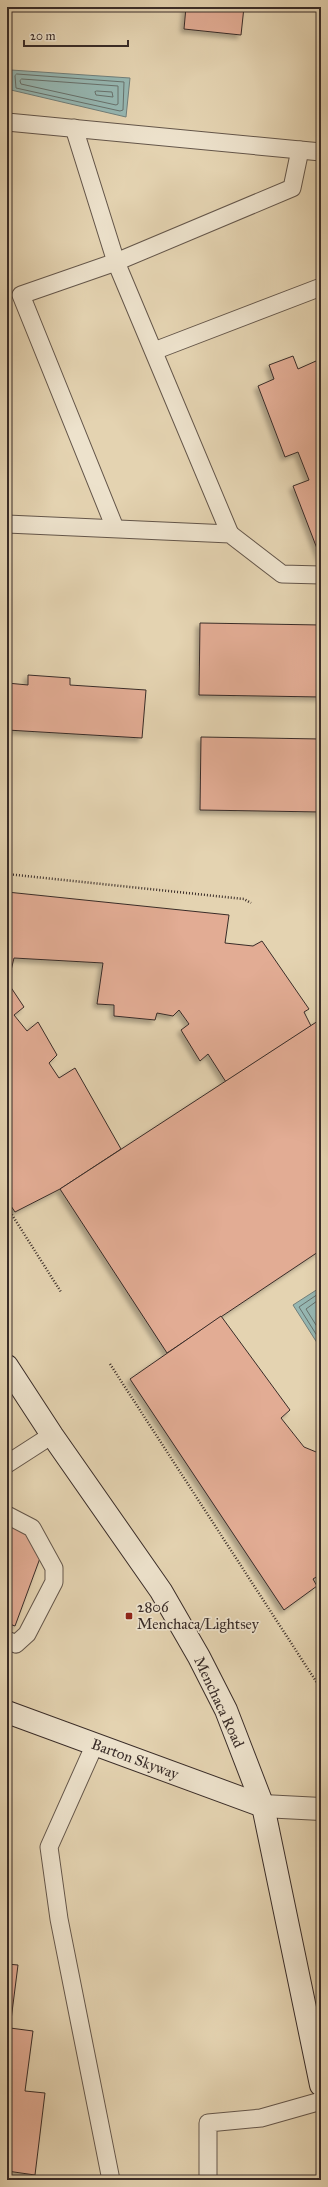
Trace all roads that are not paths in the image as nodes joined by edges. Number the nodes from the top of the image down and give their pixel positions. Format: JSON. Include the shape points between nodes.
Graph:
{"nodes":[{"id":1,"x":7,"y":122,"type":"edge"},
{"id":2,"x":74,"y":128,"type":"junction"},
{"id":3,"x":300,"y":150,"type":"junction"},
{"id":4,"x":321,"y":152,"type":"edge"},
{"id":5,"x":116,"y":262,"type":"junction"},
{"id":6,"x":321,"y":287,"type":"edge"},
{"id":7,"x":154,"y":351,"type":"junction"},
{"id":8,"x":7,"y":524,"type":"edge"},
{"id":9,"x":115,"y":528,"type":"junction"},
{"id":10,"x":230,"y":534,"type":"junction"},
{"id":11,"x":321,"y":575,"type":"edge"},
{"id":12,"x":7,"y":1366,"type":"edge"},
{"id":13,"x":52,"y":1435,"type":"junction"},
{"id":14,"x":7,"y":1464,"type":"edge"},
{"id":15,"x":7,"y":1516,"type":"edge"},
{"id":16,"x":7,"y":1640,"type":"edge"},
{"id":17,"x":7,"y":1712,"type":"edge"},
{"id":18,"x":95,"y":1744,"type":"junction"},
{"id":19,"x":263,"y":1806,"type":"junction"},
{"id":20,"x":321,"y":1809,"type":"edge"},
{"id":21,"x":321,"y":2085,"type":"edge"},
{"id":22,"x":321,"y":2101,"type":"edge"},
{"id":23,"x":111,"y":2180,"type":"edge"},
{"id":24,"x":208,"y":2180,"type":"edge"}],
"edges":[{"from":1,"to":2,"type":"lane"},
{"from":2,"to":3,"type":"lane"},
{"from":2,"to":5,"type":"lane"},
{"from":3,"to":4,"type":"lane"},
{"from":3,"to":5,"type":"lane","via":[[292,188]]},
{"from":5,"to":7,"type":"lane"},
{"from":5,"to":9,"type":"lane","via":[[21,295]]},
{"from":6,"to":7,"type":"lane"},
{"from":7,"to":10,"type":"lane"},
{"from":8,"to":9,"type":"lane"},
{"from":9,"to":10,"type":"lane"},
{"from":10,"to":11,"type":"lane","via":[[282,574]]},
{"from":12,"to":13,"type":"main road","name":"Menchaca Road"},
{"from":13,"to":14,"type":"lane"},
{"from":13,"to":19,"type":"main road","name":"Menchaca Road","via":[[161,1591],[226,1710]]},
{"from":15,"to":16,"type":"lane","via":[[32,1528],[54,1568],[54,1582],[28,1634],[16,1644]]},
{"from":17,"to":18,"type":"main road","name":"Barton Skyway"},
{"from":18,"to":19,"type":"main road","name":"Barton Skyway"},
{"from":18,"to":23,"type":"lane","via":[[49,1847],[59,1918]]},
{"from":19,"to":20,"type":"main road","name":"Barton Skyway"},
{"from":19,"to":21,"type":"main road","name":"Menchaca Road"},
{"from":22,"to":24,"type":"lane","via":[[261,2118],[208,2123]]}]}
